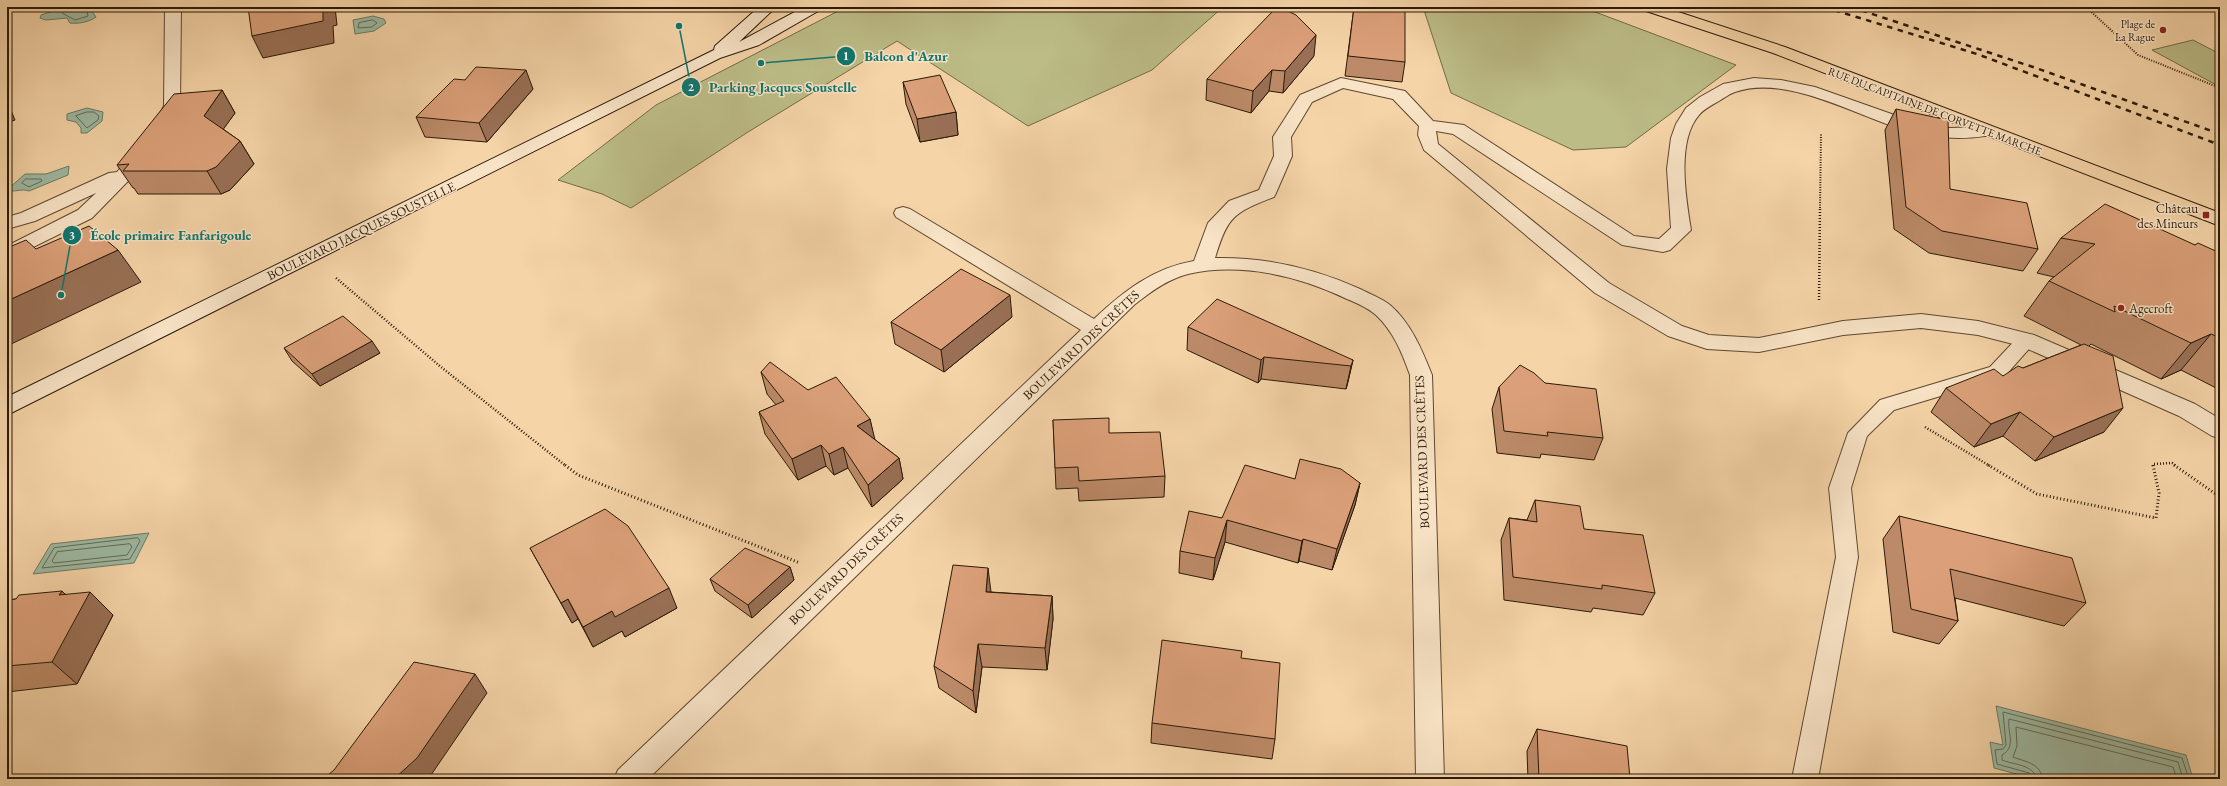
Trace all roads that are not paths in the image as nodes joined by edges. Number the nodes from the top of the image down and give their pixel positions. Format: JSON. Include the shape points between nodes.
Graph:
{"nodes":[{"id":1,"x":173,"y":7,"type":"edge"},
{"id":2,"x":768,"y":7,"type":"edge"},
{"id":3,"x":815,"y":7,"type":"edge"},
{"id":4,"x":1648,"y":7,"type":"edge"},
{"id":5,"x":714,"y":55,"type":"junction"},
{"id":6,"x":1428,"y":126,"type":"junction"},
{"id":7,"x":1985,"y":131,"type":"junction"},
{"id":8,"x":127,"y":172,"type":"junction"},
{"id":9,"x":903,"y":213,"type":"dead end"},
{"id":10,"x":2220,"y":220,"type":"edge"},
{"id":11,"x":7,"y":223,"type":"edge"},
{"id":12,"x":7,"y":254,"type":"edge"},
{"id":13,"x":1203,"y":264,"type":"junction"},
{"id":14,"x":1095,"y":329,"type":"junction"},
{"id":15,"x":2027,"y":340,"type":"junction"},
{"id":16,"x":7,"y":407,"type":"edge"},
{"id":17,"x":2220,"y":430,"type":"edge"},
{"id":18,"x":628,"y":779,"type":"edge"},
{"id":19,"x":1430,"y":779,"type":"edge"},
{"id":20,"x":1805,"y":779,"type":"edge"}],
"edges":[{"from":1,"to":8,"type":"street","via":[[172,106],[159,131]]},
{"from":2,"to":5,"type":"street","name":"BOULEVARD JACQUES SOUSTELLE"},
{"from":3,"to":5,"type":"street","name":"BOULEVARD JACQUES SOUSTELLE","via":[[753,42]]},
{"from":4,"to":7,"type":"main road","name":"RUE DU CAPITAINE DE CORVETTE MARCHE","via":[[1779,50]]},
{"from":5,"to":16,"type":"street","name":"BOULEVARD JACQUES SOUSTELLE"},
{"from":6,"to":7,"type":"street","via":[[1442,125],[1458,129],[1629,241],[1663,246],[1681,230],[1676,170],[1680,135],[1692,113],[1717,92],[1747,84],[1780,84],[1819,94],[1912,126],[1962,134]]},
{"from":6,"to":13,"type":"street","via":[[1399,95],[1341,83],[1306,99],[1282,137],[1283,156],[1267,193],[1236,205],[1215,226]]},
{"from":6,"to":15,"type":"street","via":[[1430,146],[1436,151],[1602,288],[1675,331],[1707,342],[1759,345],[1843,328],[1921,321],[1978,328]]},
{"from":7,"to":10,"type":"main road","name":"RUE DU CAPITAINE DE CORVETTE MARCHE"},
{"from":8,"to":11,"type":"street","via":[[28,217]]},
{"from":8,"to":12,"type":"street","via":[[85,214]]},
{"from":9,"to":14,"type":"street"},
{"from":13,"to":14,"type":"street","name":"BOULEVARD DES CRÊTES","via":[[1156,280],[1137,291]]},
{"from":13,"to":19,"type":"street","name":"BOULEVARD DES CRÊTES","via":[[1276,267],[1310,276],[1345,289],[1382,309],[1406,336],[1421,375]]},
{"from":14,"to":18,"type":"street","name":"BOULEVARD DES CRÊTES"},
{"from":15,"to":17,"type":"street","via":[[2187,410]]},
{"from":15,"to":20,"type":"lane","via":[[1997,372],[1887,405],[1858,433],[1840,488],[1847,557]]}]}
